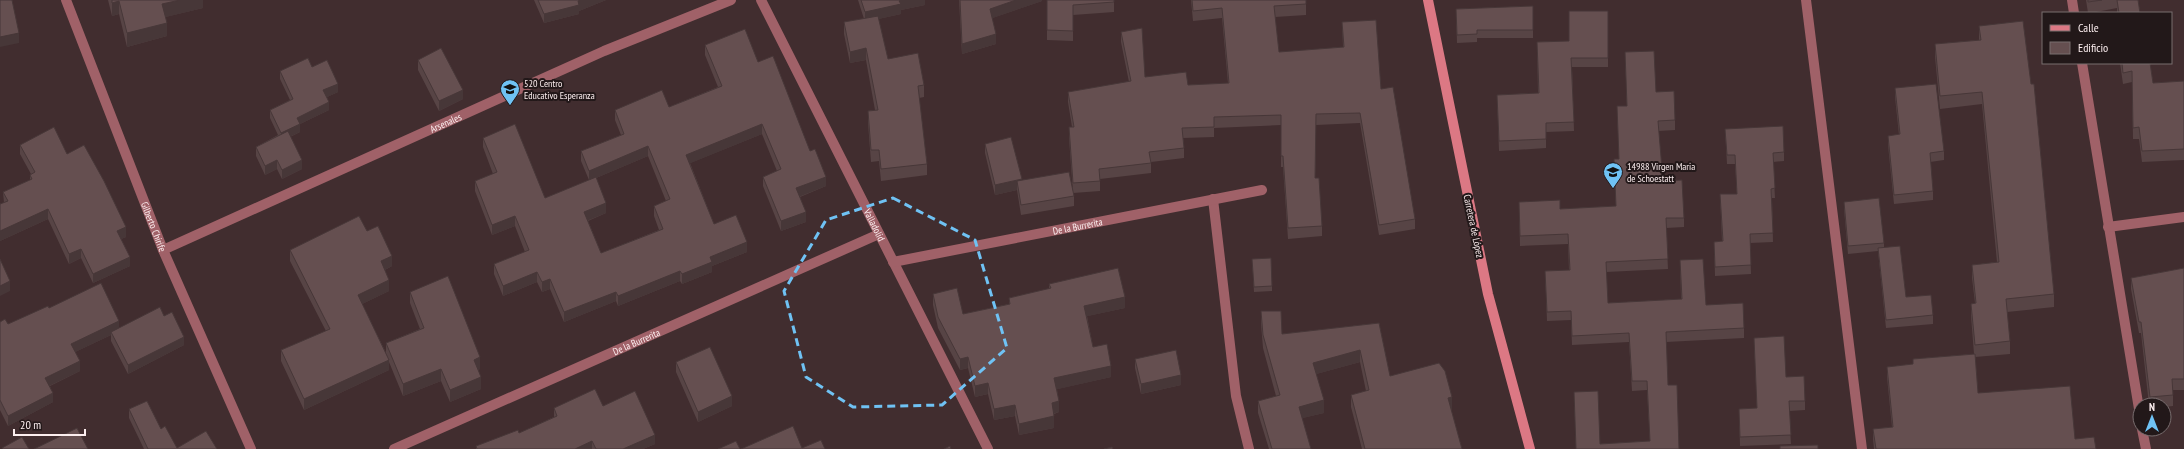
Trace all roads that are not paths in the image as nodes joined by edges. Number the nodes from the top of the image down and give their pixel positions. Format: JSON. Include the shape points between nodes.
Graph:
{"nodes":[{"id":1,"x":66,"y":0,"type":"edge"},
{"id":2,"x":731,"y":0,"type":"edge"},
{"id":3,"x":761,"y":0,"type":"edge"},
{"id":4,"x":1428,"y":0,"type":"edge"},
{"id":5,"x":1806,"y":0,"type":"edge"},
{"id":6,"x":2072,"y":0,"type":"edge"},
{"id":7,"x":2074,"y":12,"type":"edge"},
{"id":8,"x":2082,"y":64,"type":"edge"},
{"id":9,"x":1262,"y":190,"type":"dead end"},
{"id":10,"x":1213,"y":199,"type":"junction"},
{"id":11,"x":2184,"y":217,"type":"edge"},
{"id":12,"x":2108,"y":227,"type":"junction"},
{"id":13,"x":879,"y":234,"type":"junction"},
{"id":14,"x":163,"y":250,"type":"junction"},
{"id":15,"x":893,"y":262,"type":"junction"},
{"id":16,"x":2137,"y":397,"type":"edge"},
{"id":17,"x":2144,"y":437,"type":"edge"},
{"id":18,"x":251,"y":449,"type":"edge"},
{"id":19,"x":394,"y":449,"type":"edge"},
{"id":20,"x":988,"y":449,"type":"edge"},
{"id":21,"x":1249,"y":449,"type":"edge"},
{"id":22,"x":1530,"y":449,"type":"edge"},
{"id":23,"x":1862,"y":449,"type":"edge"},
{"id":24,"x":2146,"y":449,"type":"edge"}],
"edges":[{"from":1,"to":14,"type":"street","name":"Gilberto Chirife"},
{"from":2,"to":14,"type":"street","name":"Arsenales","via":[[597,55]]},
{"from":3,"to":13,"type":"street","name":"Valladolid"},
{"from":4,"to":22,"type":"main road","name":"Carretera de López","via":[[1488,294]]},
{"from":5,"to":23,"type":"street"},
{"from":6,"to":7,"type":"street"},
{"from":8,"to":12,"type":"street"},
{"from":9,"to":10,"type":"street","name":"De la Burrerita"},
{"from":10,"to":15,"type":"street","name":"De la Burrerita"},
{"from":10,"to":21,"type":"street","via":[[1236,396]]},
{"from":11,"to":12,"type":"street"},
{"from":12,"to":16,"type":"street"},
{"from":13,"to":15,"type":"street","name":"Valladolid"},
{"from":13,"to":19,"type":"street","name":"De la Burrerita"},
{"from":14,"to":18,"type":"street","name":"Gilberto Chirife"},
{"from":15,"to":20,"type":"street","name":"Valladolid"},
{"from":17,"to":24,"type":"street"}]}
